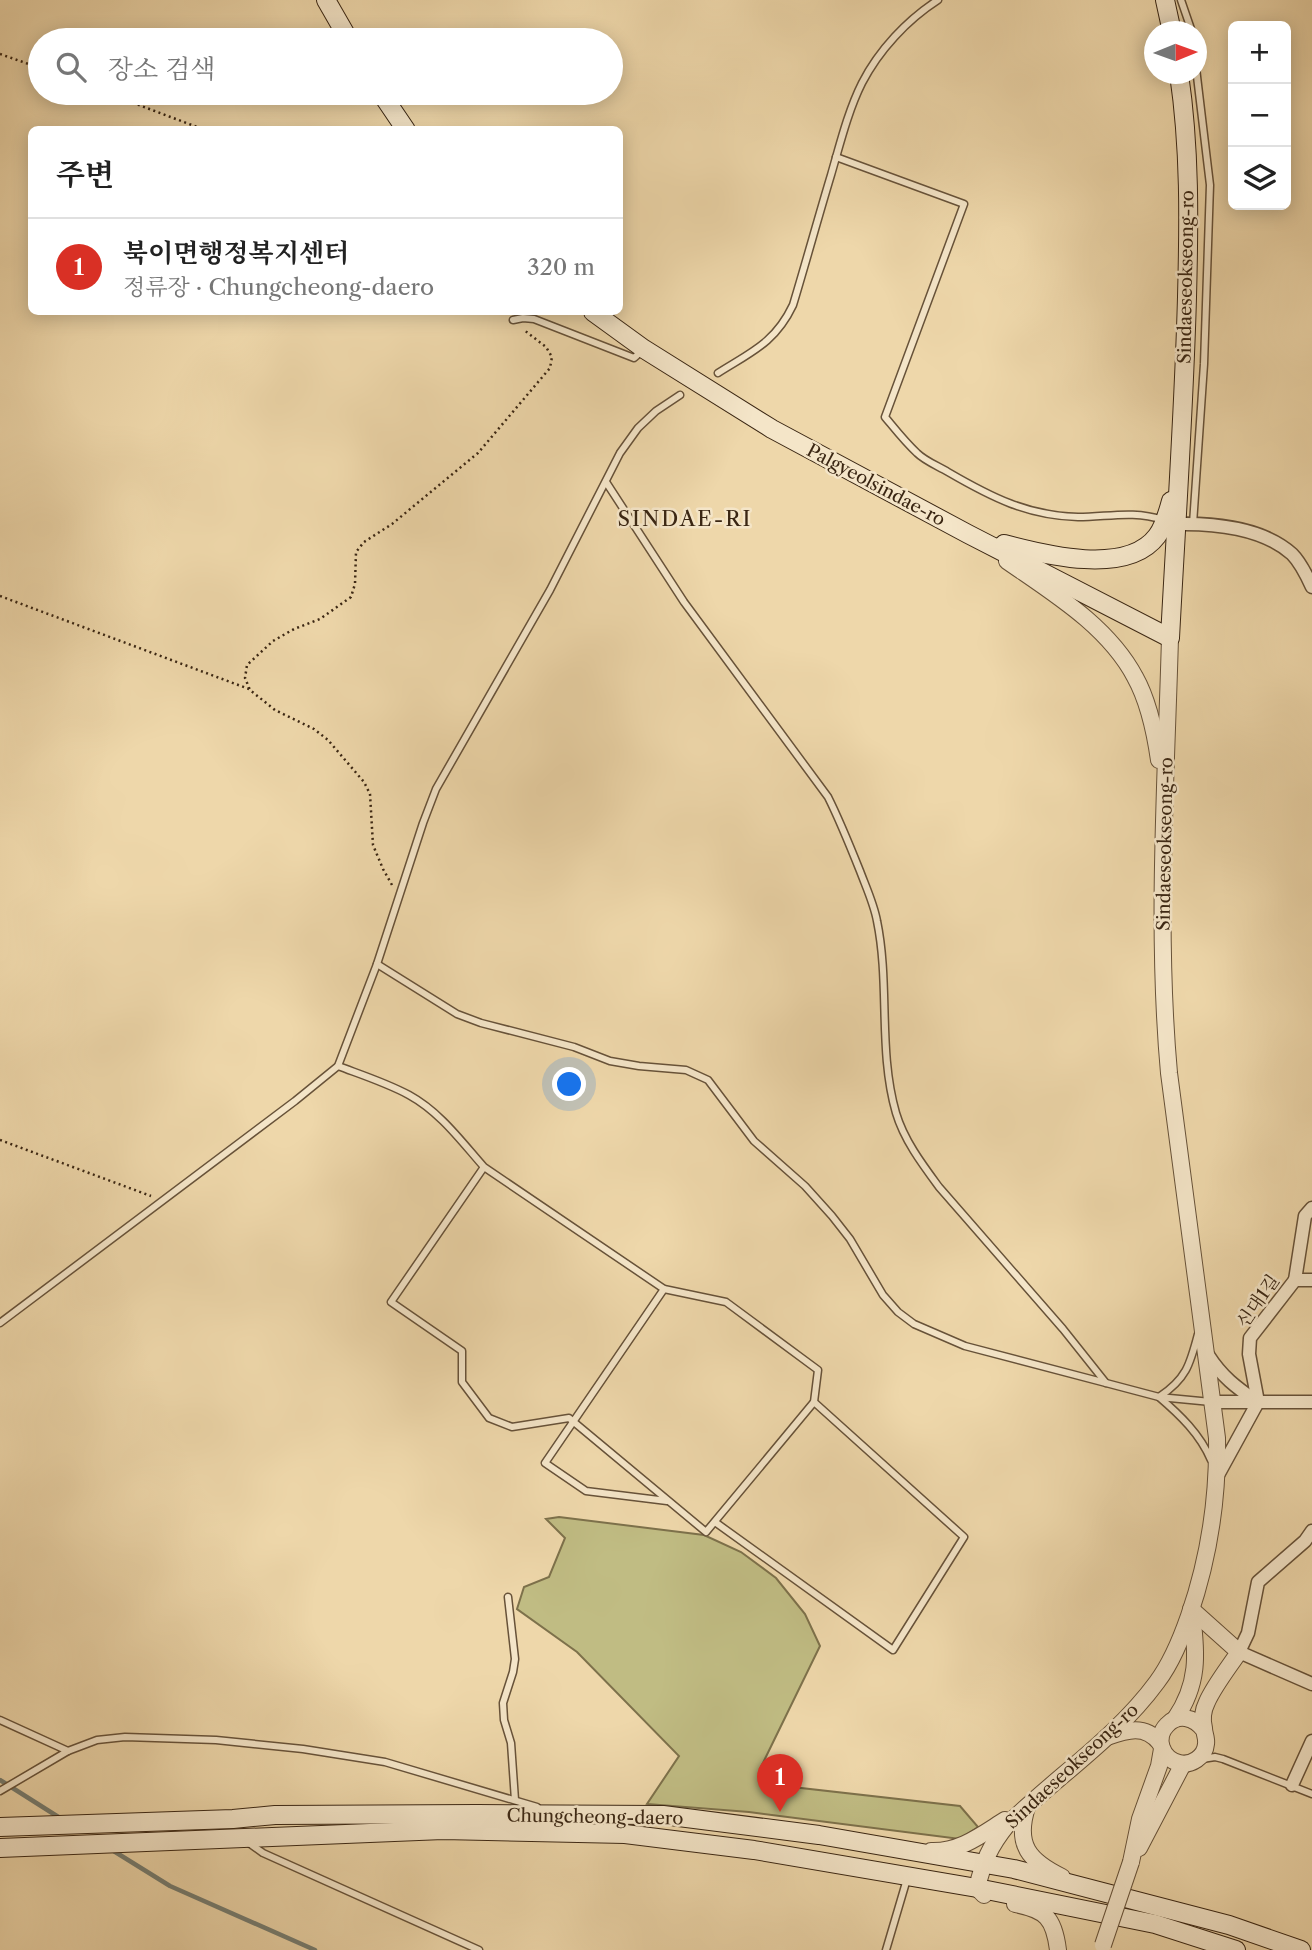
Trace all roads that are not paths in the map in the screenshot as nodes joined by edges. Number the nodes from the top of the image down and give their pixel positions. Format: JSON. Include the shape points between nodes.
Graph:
{"nodes":[{"id":1,"x":326,"y":0,"type":"edge"},
{"id":2,"x":937,"y":0,"type":"edge"},
{"id":3,"x":1166,"y":0,"type":"edge"},
{"id":4,"x":1181,"y":0,"type":"edge"},
{"id":5,"x":1170,"y":21,"type":"edge"},
{"id":6,"x":1188,"y":21,"type":"edge"},
{"id":7,"x":342,"y":28,"type":"edge"},
{"id":8,"x":1180,"y":84,"type":"edge"},
{"id":9,"x":1198,"y":84,"type":"edge"},
{"id":10,"x":389,"y":105,"type":"edge"},
{"id":11,"x":403,"y":126,"type":"edge"},
{"id":12,"x":836,"y":157,"type":"junction"},
{"id":13,"x":597,"y":315,"type":"edge"},
{"id":14,"x":513,"y":320,"type":"road end"},
{"id":15,"x":644,"y":349,"type":"junction"},
{"id":16,"x":718,"y":373,"type":"dead end"},
{"id":17,"x":680,"y":395,"type":"dead end"},
{"id":18,"x":606,"y":482,"type":"junction"},
{"id":19,"x":1178,"y":523,"type":"junction"},
{"id":20,"x":968,"y":534,"type":"junction"},
{"id":21,"x":1312,"y":587,"type":"edge"},
{"id":22,"x":1170,"y":638,"type":"junction"},
{"id":23,"x":1165,"y":805,"type":"junction"},
{"id":24,"x":377,"y":964,"type":"junction"},
{"id":25,"x":338,"y":1066,"type":"junction"},
{"id":26,"x":484,"y":1167,"type":"junction"},
{"id":27,"x":1312,"y":1208,"type":"edge"},
{"id":28,"x":1295,"y":1280,"type":"junction"},
{"id":29,"x":1312,"y":1280,"type":"edge"},
{"id":30,"x":664,"y":1289,"type":"junction"},
{"id":31,"x":1201,"y":1318,"type":"junction"},
{"id":32,"x":0,"y":1323,"type":"edge"},
{"id":33,"x":1206,"y":1352,"type":"junction"},
{"id":34,"x":1106,"y":1383,"type":"junction"},
{"id":35,"x":1159,"y":1397,"type":"junction"},
{"id":36,"x":814,"y":1402,"type":"junction"},
{"id":37,"x":1213,"y":1402,"type":"junction"},
{"id":38,"x":1258,"y":1402,"type":"junction"},
{"id":39,"x":1312,"y":1402,"type":"edge"},
{"id":40,"x":573,"y":1421,"type":"junction"},
{"id":41,"x":1218,"y":1475,"type":"junction"},
{"id":42,"x":669,"y":1502,"type":"junction"},
{"id":43,"x":715,"y":1522,"type":"junction"},
{"id":44,"x":1312,"y":1531,"type":"edge"},
{"id":45,"x":508,"y":1597,"type":"dead end"},
{"id":46,"x":1191,"y":1609,"type":"junction"},
{"id":47,"x":1239,"y":1652,"type":"junction"},
{"id":48,"x":1312,"y":1684,"type":"edge"},
{"id":49,"x":1175,"y":1719,"type":"junction"},
{"id":50,"x":0,"y":1720,"type":"edge"},
{"id":51,"x":1205,"y":1733,"type":"junction"},
{"id":52,"x":1104,"y":1738,"type":"junction"},
{"id":53,"x":1312,"y":1741,"type":"edge"},
{"id":54,"x":1161,"y":1746,"type":"junction"},
{"id":55,"x":68,"y":1751,"type":"junction"},
{"id":56,"x":1223,"y":1759,"type":"junction"},
{"id":57,"x":1190,"y":1762,"type":"junction"},
{"id":58,"x":1292,"y":1785,"type":"junction"},
{"id":59,"x":0,"y":1791,"type":"edge"},
{"id":60,"x":1312,"y":1794,"type":"edge"},
{"id":61,"x":514,"y":1800,"type":"junction"},
{"id":62,"x":1028,"y":1805,"type":"junction"},
{"id":63,"x":562,"y":1815,"type":"junction"},
{"id":64,"x":0,"y":1827,"type":"edge"},
{"id":65,"x":242,"y":1838,"type":"junction"},
{"id":66,"x":0,"y":1848,"type":"edge"},
{"id":67,"x":914,"y":1851,"type":"junction"},
{"id":68,"x":1131,"y":1862,"type":"junction"},
{"id":69,"x":983,"y":1863,"type":"junction"},
{"id":70,"x":908,"y":1877,"type":"junction"},
{"id":71,"x":977,"y":1888,"type":"junction"},
{"id":72,"x":1084,"y":1888,"type":"junction"},
{"id":73,"x":1103,"y":1947,"type":"edge"},
{"id":74,"x":479,"y":1950,"type":"edge"},
{"id":75,"x":886,"y":1950,"type":"edge"},
{"id":76,"x":1058,"y":1950,"type":"edge"},
{"id":77,"x":1236,"y":1950,"type":"edge"},
{"id":78,"x":1301,"y":1950,"type":"edge"}],
"edges":[{"from":1,"to":7,"type":"main road"},
{"from":2,"to":12,"type":"lane","via":[[893,38],[875,61],[862,83]]},
{"from":3,"to":5,"type":"main road"},
{"from":4,"to":6,"type":"lane"},
{"from":8,"to":19,"type":"main road","name":"Sindaeseokseong-ro","via":[[1189,230]]},
{"from":9,"to":19,"type":"lane","via":[[1210,186],[1204,364]]},
{"from":10,"to":11,"type":"main road"},
{"from":12,"to":16,"type":"lane","via":[[786,320],[772,338]]},
{"from":12,"to":19,"type":"lane","via":[[964,204],[885,417],[919,455],[1011,505],[1047,514],[1147,515]]},
{"from":13,"to":15,"type":"main road","name":"Palgyeolsindae-ro"},
{"from":14,"to":15,"type":"lane","via":[[534,319],[634,358]]},
{"from":15,"to":20,"type":"main road","name":"Palgyeolsindae-ro","via":[[772,429]]},
{"from":17,"to":18,"type":"lane","via":[[638,428]]},
{"from":18,"to":24,"type":"lane","via":[[436,789]]},
{"from":18,"to":34,"type":"lane","via":[[684,602],[828,797],[838,818],[877,920],[886,1056],[896,1114],[906,1138],[939,1187]]},
{"from":19,"to":20,"type":"main road","via":[[1145,548],[1124,557],[1093,559],[1025,550]]},
{"from":19,"to":21,"type":"street","via":[[1218,524],[1270,540],[1292,554]]},
{"from":19,"to":22,"type":"main road","name":"Sindaeseokseong-ro"},
{"from":20,"to":22,"type":"main road","name":"Palgyeolsindae-ro"},
{"from":20,"to":23,"type":"street","via":[[1063,600],[1118,651],[1148,706]]},
{"from":22,"to":23,"type":"street","name":"Sindaeseokseong-ro"},
{"from":23,"to":31,"type":"street","name":"Sindaeseokseong-ro","via":[[1164,1018]]},
{"from":24,"to":25,"type":"lane"},
{"from":24,"to":34,"type":"lane","via":[[457,1014],[481,1023],[610,1061],[699,1074],[754,1141],[832,1216],[898,1312],[965,1346]]},
{"from":25,"to":26,"type":"lane","via":[[409,1095],[453,1130]]},
{"from":25,"to":32,"type":"lane"},
{"from":26,"to":30,"type":"lane"},
{"from":26,"to":40,"type":"lane","via":[[391,1302],[462,1351],[462,1382],[489,1418],[512,1427]]},
{"from":27,"to":28,"type":"street","via":[[1305,1216]]},
{"from":28,"to":29,"type":"street","name":"신대1길"},
{"from":28,"to":38,"type":"street","name":"신대1길","via":[[1250,1338]]},
{"from":30,"to":36,"type":"lane","via":[[726,1302],[818,1370]]},
{"from":30,"to":40,"type":"lane"},
{"from":31,"to":33,"type":"street","name":"Sindaeseokseong-ro"},
{"from":31,"to":35,"type":"lane","via":[[1189,1367]]},
{"from":33,"to":37,"type":"street","name":"Sindaeseokseong-ro"},
{"from":33,"to":38,"type":"street","via":[[1223,1376]]},
{"from":34,"to":35,"type":"lane"},
{"from":35,"to":37,"type":"lane"},
{"from":35,"to":41,"type":"lane","via":[[1194,1431]]},
{"from":36,"to":43,"type":"lane"},
{"from":36,"to":43,"type":"lane","via":[[964,1537],[892,1650]]},
{"from":37,"to":38,"type":"street"},
{"from":37,"to":41,"type":"street","name":"Sindaeseokseong-ro"},
{"from":38,"to":39,"type":"street"},
{"from":38,"to":41,"type":"street"},
{"from":40,"to":42,"type":"lane"},
{"from":40,"to":42,"type":"lane","via":[[545,1463],[586,1491]]},
{"from":41,"to":46,"type":"street","name":"Sindaeseokseong-ro","via":[[1208,1551]]},
{"from":42,"to":43,"type":"lane","via":[[706,1532]]},
{"from":44,"to":47,"type":"street","via":[[1258,1582],[1248,1633]]},
{"from":45,"to":61,"type":"lane","via":[[515,1659],[503,1703]]},
{"from":46,"to":47,"type":"street"},
{"from":46,"to":49,"type":"street","via":[[1197,1653],[1193,1678]]},
{"from":46,"to":52,"type":"street","name":"Sindaeseokseong-ro","via":[[1157,1682]]},
{"from":47,"to":48,"type":"street"},
{"from":47,"to":51,"type":"street","via":[[1207,1702]]},
{"from":49,"to":51,"type":"street","via":[[1189,1718]]},
{"from":49,"to":54,"type":"street","via":[[1164,1729]]},
{"from":50,"to":55,"type":"lane"},
{"from":51,"to":56,"type":"lane"},
{"from":51,"to":57,"type":"street","via":[[1205,1750]]},
{"from":52,"to":54,"type":"street","via":[[1148,1731]]},
{"from":52,"to":62,"type":"street","name":"Sindaeseokseong-ro"},
{"from":53,"to":58,"type":"street"},
{"from":54,"to":57,"type":"street","via":[[1170,1760]]},
{"from":54,"to":68,"type":"street"},
{"from":55,"to":59,"type":"lane"},
{"from":55,"to":61,"type":"lane","via":[[97,1740],[125,1737],[303,1749],[384,1762]]},
{"from":56,"to":57,"type":"lane"},
{"from":56,"to":58,"type":"lane"},
{"from":57,"to":68,"type":"street"},
{"from":58,"to":60,"type":"lane"},
{"from":61,"to":63,"type":"lane"},
{"from":62,"to":67,"type":"street","via":[[959,1848]]},
{"from":62,"to":69,"type":"street","name":"Sindaeseokseong-ro","via":[[996,1838]]},
{"from":62,"to":72,"type":"street","via":[[1022,1824],[1030,1853],[1049,1871]]},
{"from":63,"to":64,"type":"main road","name":"Chungcheong-daero","via":[[275,1815]]},
{"from":63,"to":67,"type":"main road","name":"Chungcheong-daero","via":[[663,1815]]},
{"from":65,"to":66,"type":"main road","name":"Chungcheong-daero"},
{"from":65,"to":70,"type":"main road","name":"Chungcheong-daero","via":[[443,1830],[625,1834],[754,1850]]},
{"from":65,"to":74,"type":"lane","via":[[263,1853]]},
{"from":67,"to":69,"type":"main road","name":"Chungcheong-daero"},
{"from":68,"to":73,"type":"street","bridge":true},
{"from":69,"to":71,"type":"street","name":"Sindaeseokseong-ro"},
{"from":69,"to":72,"type":"main road","name":"Chungcheong-daero"},
{"from":70,"to":71,"type":"main road","name":"Chungcheong-daero"},
{"from":70,"to":75,"type":"lane"},
{"from":71,"to":76,"type":"street","via":[[990,1899],[1033,1908],[1049,1918]]},
{"from":71,"to":77,"type":"main road","name":"Chungcheong-daero","via":[[1155,1924]]},
{"from":72,"to":78,"type":"main road","name":"Chungcheong-daero","via":[[1229,1925]]}]}
